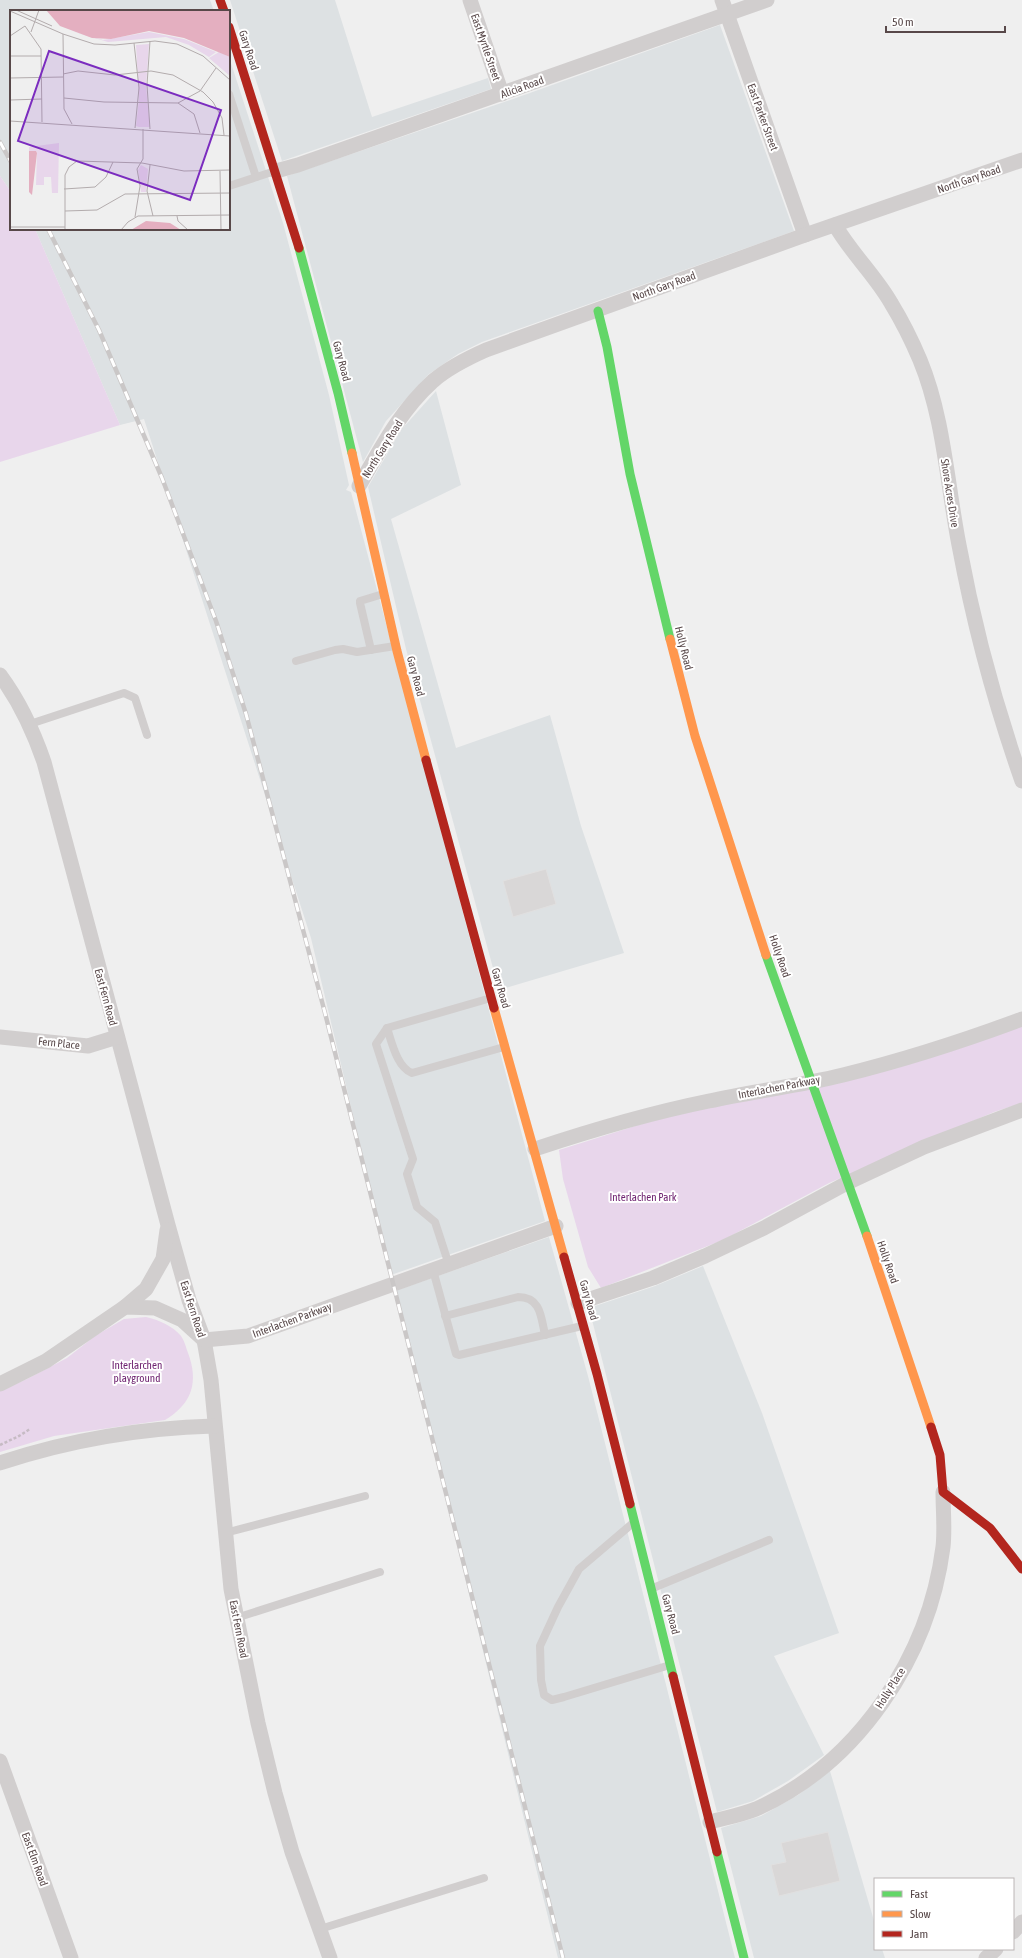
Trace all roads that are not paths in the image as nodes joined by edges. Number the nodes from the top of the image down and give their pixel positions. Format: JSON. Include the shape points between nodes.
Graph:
{"nodes":[{"id":1,"x":220,"y":0,"type":"edge"},
{"id":2,"x":470,"y":0,"type":"edge"},
{"id":3,"x":767,"y":0,"type":"edge"},
{"id":4,"x":724,"y":7,"type":"edge"},
{"id":5,"x":222,"y":10,"type":"edge"},
{"id":6,"x":230,"y":35,"type":"edge"},
{"id":7,"x":237,"y":91,"type":"edge"},
{"id":8,"x":502,"y":94,"type":"junction"},
{"id":9,"x":1022,"y":160,"type":"edge"},
{"id":10,"x":276,"y":171,"type":"junction"},
{"id":11,"x":256,"y":177,"type":"junction"},
{"id":12,"x":230,"y":186,"type":"edge"},
{"id":13,"x":835,"y":225,"type":"junction"},
{"id":14,"x":805,"y":235,"type":"junction"},
{"id":15,"x":598,"y":311,"type":"junction"},
{"id":16,"x":359,"y":486,"type":"junction"},
{"id":17,"x":384,"y":594,"type":"junction"},
{"id":18,"x":396,"y":645,"type":"junction"},
{"id":19,"x":371,"y":650,"type":"junction"},
{"id":20,"x":296,"y":661,"type":"dead end"},
{"id":21,"x":0,"y":675,"type":"edge"},
{"id":22,"x":30,"y":724,"type":"junction"},
{"id":23,"x":146,"y":735,"type":"dead end"},
{"id":24,"x":1022,"y":781,"type":"edge"},
{"id":25,"x":492,"y":998,"type":"junction"},
{"id":26,"x":1022,"y":1020,"type":"edge"},
{"id":27,"x":387,"y":1028,"type":"junction"},
{"id":28,"x":0,"y":1037,"type":"edge"},
{"id":29,"x":117,"y":1037,"type":"junction"},
{"id":30,"x":506,"y":1047,"type":"junction"},
{"id":31,"x":811,"y":1082,"type":"junction"},
{"id":32,"x":1022,"y":1110,"type":"edge"},
{"id":33,"x":535,"y":1149,"type":"junction"},
{"id":34,"x":847,"y":1183,"type":"junction"},
{"id":35,"x":168,"y":1225,"type":"junction"},
{"id":36,"x":556,"y":1226,"type":"junction"},
{"id":37,"x":449,"y":1265,"type":"junction"},
{"id":38,"x":433,"y":1270,"type":"junction"},
{"id":39,"x":578,"y":1303,"type":"junction"},
{"id":40,"x":125,"y":1307,"type":"junction"},
{"id":41,"x":446,"y":1316,"type":"junction"},
{"id":42,"x":584,"y":1325,"type":"junction"},
{"id":43,"x":546,"y":1335,"type":"junction"},
{"id":44,"x":204,"y":1340,"type":"junction"},
{"id":45,"x":0,"y":1384,"type":"edge"},
{"id":46,"x":214,"y":1426,"type":"junction"},
{"id":47,"x":0,"y":1463,"type":"edge"},
{"id":48,"x":943,"y":1492,"type":"junction"},
{"id":49,"x":365,"y":1496,"type":"dead end"},
{"id":50,"x":635,"y":1521,"type":"junction"},
{"id":51,"x":225,"y":1533,"type":"junction"},
{"id":52,"x":769,"y":1540,"type":"dead end"},
{"id":53,"x":1022,"y":1569,"type":"edge"},
{"id":54,"x":380,"y":1572,"type":"dead end"},
{"id":55,"x":652,"y":1589,"type":"junction"},
{"id":56,"x":236,"y":1618,"type":"junction"},
{"id":57,"x":671,"y":1664,"type":"junction"},
{"id":58,"x":0,"y":1761,"type":"edge"},
{"id":59,"x":710,"y":1822,"type":"junction"},
{"id":60,"x":484,"y":1878,"type":"dead end"},
{"id":61,"x":1022,"y":1922,"type":"edge"},
{"id":62,"x":320,"y":1929,"type":"junction"},
{"id":63,"x":1014,"y":1931,"type":"edge"},
{"id":64,"x":995,"y":1950,"type":"edge"},
{"id":65,"x":71,"y":1958,"type":"edge"},
{"id":66,"x":330,"y":1958,"type":"edge"},
{"id":67,"x":744,"y":1958,"type":"edge"},
{"id":68,"x":986,"y":1958,"type":"edge"}],
"edges":[{"from":1,"to":5,"type":"main road"},
{"from":2,"to":8,"type":"street","name":"East Myrtle Street"},
{"from":3,"to":4,"type":"street","name":"Alicia Road"},
{"from":4,"to":8,"type":"street","name":"Alicia Road"},
{"from":4,"to":14,"type":"street","name":"East Parker Street"},
{"from":6,"to":7,"type":"main road","name":"Gary Road"},
{"from":7,"to":10,"type":"main road","name":"Gary Road"},
{"from":7,"to":11,"type":"lane"},
{"from":8,"to":10,"type":"street","name":"Alicia Road"},
{"from":9,"to":13,"type":"street","name":"North Gary Road"},
{"from":10,"to":11,"type":"lane"},
{"from":10,"to":16,"type":"main road","name":"Gary Road","via":[[338,393]]},
{"from":11,"to":12,"type":"lane"},
{"from":13,"to":14,"type":"street","name":"North Gary Road"},
{"from":13,"to":24,"type":"street","name":"Shore Acres Drive","via":[[846,244],[891,302],[920,360],[929,386],[972,609],[988,672]]},
{"from":14,"to":15,"type":"street","name":"North Gary Road"},
{"from":15,"to":16,"type":"street","name":"North Gary Road","via":[[486,350],[463,361],[434,381],[393,426]]},
{"from":15,"to":31,"type":"main road","name":"Holly Road","via":[[632,481],[685,699],[727,838]]},
{"from":16,"to":17,"type":"main road","name":"Gary Road"},
{"from":17,"to":18,"type":"main road","name":"Gary Road"},
{"from":17,"to":19,"type":"lane","via":[[360,603]]},
{"from":18,"to":19,"type":"lane"},
{"from":18,"to":25,"type":"main road","name":"Gary Road","via":[[451,855]]},
{"from":19,"to":20,"type":"lane","via":[[357,652],[343,649]]},
{"from":21,"to":22,"type":"street","name":"East Fern Road"},
{"from":22,"to":23,"type":"lane","via":[[124,693],[135,698]]},
{"from":22,"to":29,"type":"street","name":"East Fern Road","via":[[44,762]]},
{"from":25,"to":27,"type":"lane"},
{"from":25,"to":30,"type":"main road","name":"Gary Road"},
{"from":26,"to":31,"type":"street","name":"Interlachen Parkway","via":[[901,1060]]},
{"from":27,"to":30,"type":"lane","via":[[401,1063],[412,1073]]},
{"from":27,"to":37,"type":"lane","via":[[376,1044],[413,1159],[407,1174],[417,1207],[435,1222]]},
{"from":28,"to":29,"type":"street","name":"Fern Place","via":[[88,1046]]},
{"from":29,"to":35,"type":"street","name":"East Fern Road"},
{"from":30,"to":33,"type":"main road","name":"Gary Road"},
{"from":31,"to":33,"type":"street","name":"Interlachen Parkway","via":[[709,1101],[621,1122]]},
{"from":31,"to":34,"type":"main road","name":"Holly Road"},
{"from":32,"to":34,"type":"street","via":[[924,1147]]},
{"from":33,"to":36,"type":"main road","name":"Gary Road"},
{"from":34,"to":39,"type":"street","via":[[764,1228],[705,1256],[653,1278]]},
{"from":34,"to":48,"type":"main road","name":"Holly Road","via":[[940,1455]]},
{"from":35,"to":40,"type":"street","via":[[163,1259],[146,1289]]},
{"from":35,"to":44,"type":"street","name":"East Fern Road","via":[[189,1300]]},
{"from":36,"to":37,"type":"street","name":"Interlachen Parkway"},
{"from":36,"to":39,"type":"main road","name":"Gary Road"},
{"from":37,"to":38,"type":"street","name":"Interlachen Parkway"},
{"from":38,"to":41,"type":"lane"},
{"from":38,"to":44,"type":"street","name":"Interlachen Parkway","via":[[248,1336]]},
{"from":39,"to":42,"type":"main road","name":"Gary Road"},
{"from":40,"to":44,"type":"street","via":[[155,1308],[182,1320]]},
{"from":40,"to":45,"type":"street","via":[[46,1361]]},
{"from":41,"to":43,"type":"lane","via":[[525,1297],[538,1305]]},
{"from":41,"to":43,"type":"lane","via":[[456,1354],[460,1355]]},
{"from":42,"to":43,"type":"lane"},
{"from":42,"to":50,"type":"main road","name":"Gary Road"},
{"from":44,"to":46,"type":"street","name":"East Fern Road","via":[[211,1380]]},
{"from":46,"to":47,"type":"street","via":[[174,1427],[76,1442],[42,1449]]},
{"from":46,"to":51,"type":"street","name":"East Fern Road"},
{"from":48,"to":53,"type":"main road","via":[[990,1528]]},
{"from":48,"to":59,"type":"street","name":"Holly Place","via":[[943,1546],[936,1584],[923,1625],[907,1662],[887,1697],[856,1735],[827,1763],[793,1788],[756,1809]]},
{"from":49,"to":51,"type":"lane"},
{"from":50,"to":55,"type":"main road","name":"Gary Road"},
{"from":50,"to":57,"type":"lane","via":[[579,1569],[558,1607],[540,1646],[544,1695],[552,1700]]},
{"from":51,"to":56,"type":"street","name":"East Fern Road"},
{"from":52,"to":55,"type":"lane"},
{"from":54,"to":56,"type":"lane"},
{"from":55,"to":57,"type":"main road","name":"Gary Road"},
{"from":56,"to":62,"type":"street","name":"East Fern Road","via":[[275,1793],[292,1852]]},
{"from":57,"to":59,"type":"main road","name":"Gary Road"},
{"from":58,"to":65,"type":"street","name":"East Elm Road"},
{"from":59,"to":67,"type":"main road","name":"Gary Road"},
{"from":60,"to":62,"type":"lane"},
{"from":61,"to":63,"type":"street"},
{"from":62,"to":66,"type":"street","name":"East Fern Road"},
{"from":64,"to":68,"type":"street"}]}
